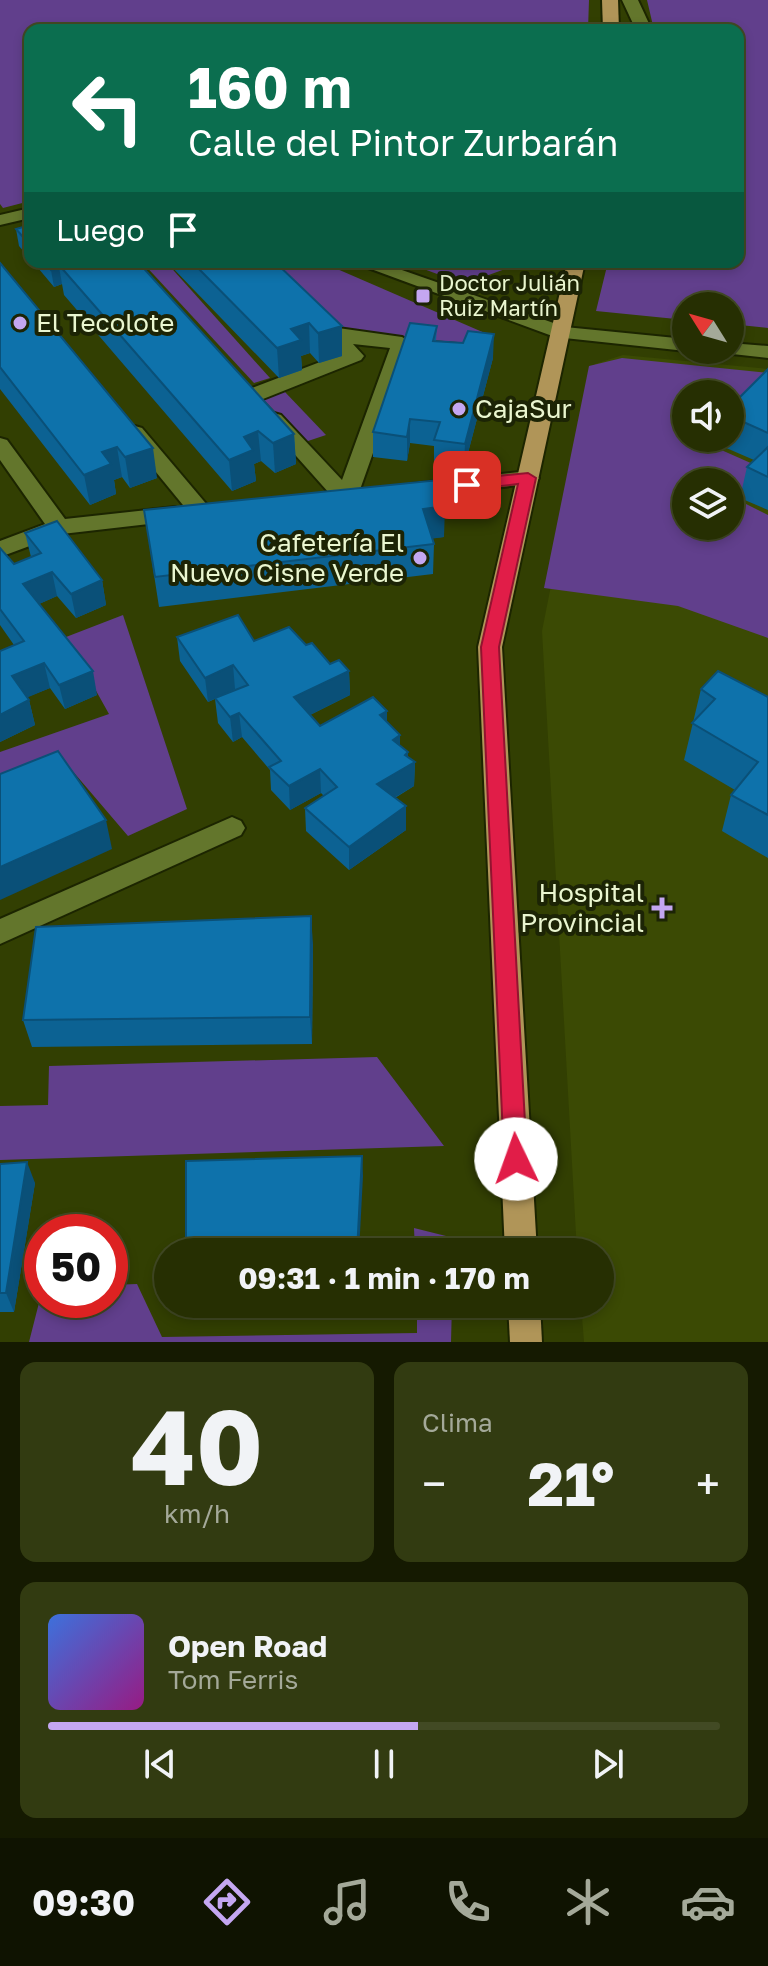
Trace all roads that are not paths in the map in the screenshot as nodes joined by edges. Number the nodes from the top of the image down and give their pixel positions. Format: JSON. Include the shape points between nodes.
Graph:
{"nodes":[{"id":1,"x":610,"y":0,"type":"edge"},
{"id":2,"x":630,"y":0,"type":"edge"},
{"id":3,"x":611,"y":24,"type":"edge"},
{"id":4,"x":641,"y":24,"type":"edge"},
{"id":5,"x":24,"y":214,"type":"edge"},
{"id":6,"x":0,"y":220,"type":"edge"},
{"id":7,"x":378,"y":268,"type":"edge"},
{"id":8,"x":575,"y":268,"type":"edge"},
{"id":9,"x":313,"y":315,"type":"edge"},
{"id":10,"x":562,"y":333,"type":"junction"},
{"id":11,"x":335,"y":336,"type":"junction"},
{"id":12,"x":672,"y":344,"type":"edge"},
{"id":13,"x":744,"y":350,"type":"edge"},
{"id":14,"x":768,"y":352,"type":"edge"},
{"id":15,"x":118,"y":414,"type":"edge"},
{"id":16,"x":0,"y":445,"type":"edge"},
{"id":17,"x":528,"y":478,"type":"junction"},
{"id":18,"x":346,"y":498,"type":"junction"},
{"id":19,"x":317,"y":500,"type":"edge"},
{"id":20,"x":229,"y":508,"type":"edge"},
{"id":21,"x":200,"y":511,"type":"junction"},
{"id":22,"x":59,"y":527,"type":"junction"},
{"id":23,"x":0,"y":549,"type":"edge"},
{"id":24,"x":232,"y":828,"type":"dead end"},
{"id":25,"x":0,"y":932,"type":"edge"},
{"id":26,"x":520,"y":1238,"type":"edge"},
{"id":27,"x":525,"y":1318,"type":"edge"},
{"id":28,"x":526,"y":1342,"type":"edge"}],
"edges":[{"from":1,"to":3,"type":"main road"},
{"from":2,"to":4,"type":"street"},
{"from":5,"to":6,"type":"street"},
{"from":7,"to":10,"type":"street"},
{"from":8,"to":10,"type":"main road"},
{"from":9,"to":11,"type":"street"},
{"from":10,"to":12,"type":"street"},
{"from":10,"to":17,"type":"main road"},
{"from":11,"to":18,"type":"street","via":[[402,343]]},
{"from":11,"to":18,"type":"street","via":[[354,356],[245,390]]},
{"from":13,"to":14,"type":"street"},
{"from":15,"to":21,"type":"street"},
{"from":16,"to":22,"type":"street"},
{"from":17,"to":18,"type":"street"},
{"from":17,"to":26,"type":"main road","via":[[490,647]]},
{"from":18,"to":19,"type":"street"},
{"from":20,"to":21,"type":"street"},
{"from":21,"to":22,"type":"street"},
{"from":22,"to":23,"type":"street"},
{"from":24,"to":25,"type":"street"},
{"from":27,"to":28,"type":"main road"}]}
